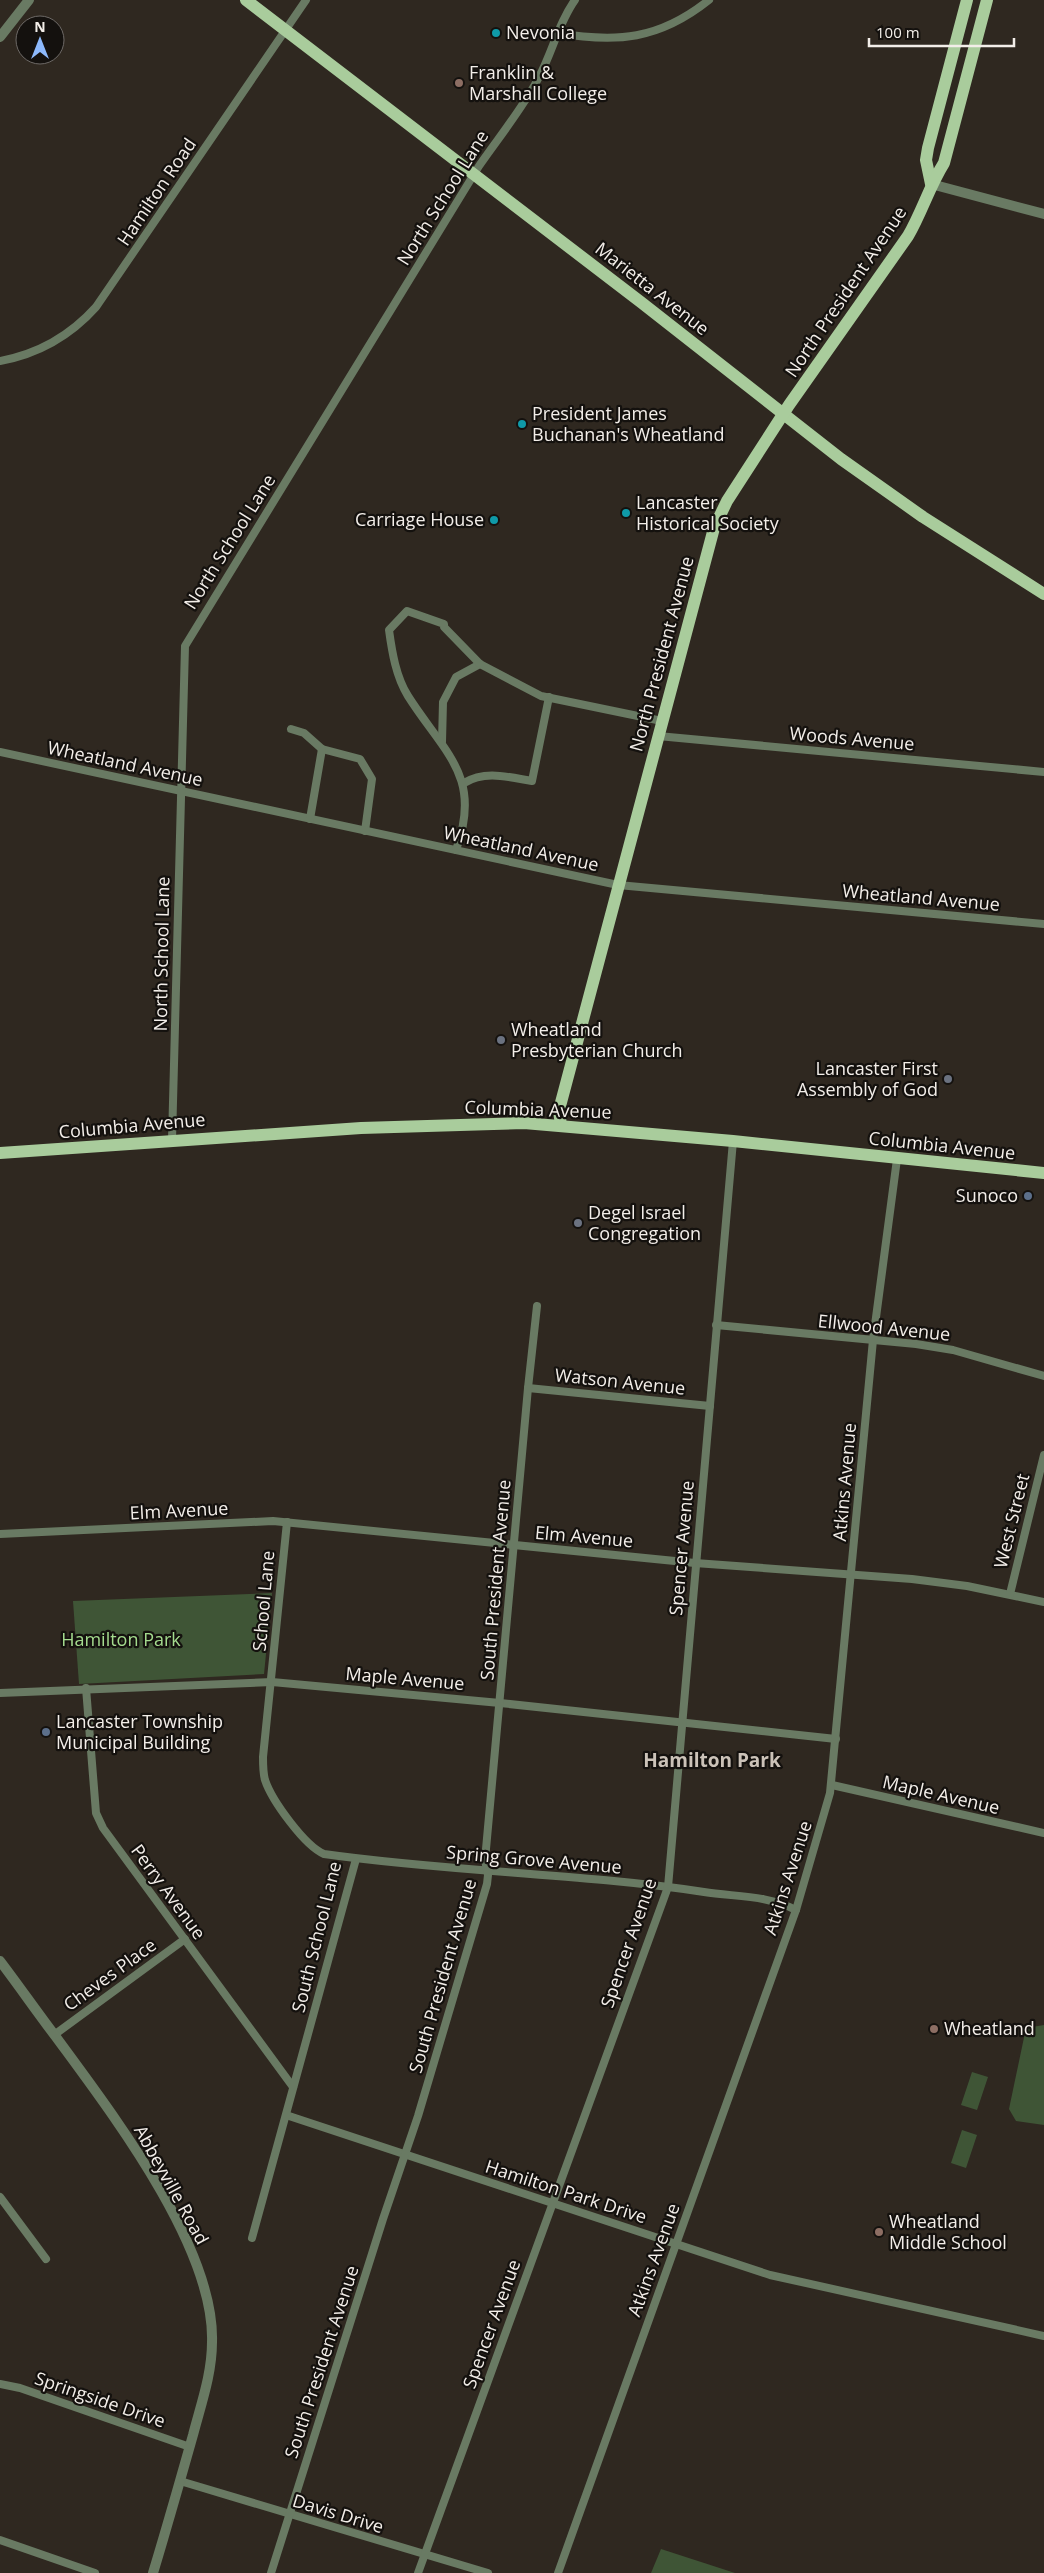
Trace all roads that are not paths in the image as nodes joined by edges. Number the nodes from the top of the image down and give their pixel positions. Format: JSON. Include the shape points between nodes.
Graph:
{"nodes":[{"id":1,"x":29,"y":0,"type":"edge"},
{"id":2,"x":246,"y":0,"type":"edge"},
{"id":3,"x":306,"y":0,"type":"edge"},
{"id":4,"x":575,"y":0,"type":"edge"},
{"id":5,"x":709,"y":0,"type":"edge"},
{"id":6,"x":967,"y":0,"type":"edge"},
{"id":7,"x":987,"y":0,"type":"edge"},
{"id":8,"x":286,"y":29,"type":"junction"},
{"id":9,"x":556,"y":33,"type":"junction"},
{"id":10,"x":0,"y":36,"type":"edge"},
{"id":11,"x":474,"y":174,"type":"junction"},
{"id":12,"x":931,"y":184,"type":"junction"},
{"id":13,"x":1044,"y":214,"type":"edge"},
{"id":14,"x":0,"y":361,"type":"edge"},
{"id":15,"x":783,"y":415,"type":"junction"},
{"id":16,"x":1044,"y":594,"type":"edge"},
{"id":17,"x":480,"y":664,"type":"junction"},
{"id":18,"x":549,"y":698,"type":"junction"},
{"id":19,"x":662,"y":721,"type":"junction"},
{"id":20,"x":291,"y":729,"type":"dead end"},
{"id":21,"x":658,"y":736,"type":"junction"},
{"id":22,"x":442,"y":744,"type":"junction"},
{"id":23,"x":322,"y":749,"type":"junction"},
{"id":24,"x":0,"y":752,"type":"edge"},
{"id":25,"x":1044,"y":772,"type":"edge"},
{"id":26,"x":464,"y":783,"type":"junction"},
{"id":27,"x":181,"y":791,"type":"junction"},
{"id":28,"x":310,"y":819,"type":"junction"},
{"id":29,"x":365,"y":831,"type":"junction"},
{"id":30,"x":456,"y":850,"type":"junction"},
{"id":31,"x":618,"y":885,"type":"junction"},
{"id":32,"x":1044,"y":924,"type":"edge"},
{"id":33,"x":561,"y":1126,"type":"junction"},
{"id":34,"x":172,"y":1140,"type":"junction"},
{"id":35,"x":733,"y":1141,"type":"junction"},
{"id":36,"x":0,"y":1153,"type":"edge"},
{"id":37,"x":897,"y":1159,"type":"junction"},
{"id":38,"x":1044,"y":1173,"type":"edge"},
{"id":39,"x":537,"y":1306,"type":"dead end"},
{"id":40,"x":716,"y":1326,"type":"junction"},
{"id":41,"x":873,"y":1340,"type":"junction"},
{"id":42,"x":1044,"y":1376,"type":"edge"},
{"id":43,"x":528,"y":1388,"type":"junction"},
{"id":44,"x":710,"y":1406,"type":"junction"},
{"id":45,"x":1044,"y":1455,"type":"edge"},
{"id":46,"x":287,"y":1522,"type":"junction"},
{"id":47,"x":0,"y":1534,"type":"edge"},
{"id":48,"x":513,"y":1546,"type":"junction"},
{"id":49,"x":695,"y":1563,"type":"junction"},
{"id":50,"x":851,"y":1576,"type":"junction"},
{"id":51,"x":1010,"y":1594,"type":"junction"},
{"id":52,"x":1044,"y":1602,"type":"edge"},
{"id":53,"x":272,"y":1682,"type":"junction"},
{"id":54,"x":86,"y":1688,"type":"junction"},
{"id":55,"x":0,"y":1693,"type":"edge"},
{"id":56,"x":500,"y":1703,"type":"junction"},
{"id":57,"x":681,"y":1723,"type":"junction"},
{"id":58,"x":836,"y":1739,"type":"junction"},
{"id":59,"x":832,"y":1785,"type":"junction"},
{"id":60,"x":1044,"y":1834,"type":"edge"},
{"id":61,"x":356,"y":1859,"type":"junction"},
{"id":62,"x":487,"y":1871,"type":"junction"},
{"id":63,"x":668,"y":1886,"type":"junction"},
{"id":64,"x":796,"y":1910,"type":"junction"},
{"id":65,"x":185,"y":1940,"type":"junction"},
{"id":66,"x":0,"y":1961,"type":"edge"},
{"id":67,"x":54,"y":2035,"type":"junction"},
{"id":68,"x":293,"y":2087,"type":"junction"},
{"id":69,"x":286,"y":2115,"type":"junction"},
{"id":70,"x":404,"y":2154,"type":"junction"},
{"id":71,"x":0,"y":2197,"type":"edge"},
{"id":72,"x":552,"y":2202,"type":"junction"},
{"id":73,"x":252,"y":2238,"type":"dead end"},
{"id":74,"x":676,"y":2244,"type":"junction"},
{"id":75,"x":46,"y":2259,"type":"dead end"},
{"id":76,"x":1044,"y":2336,"type":"edge"},
{"id":77,"x":0,"y":2384,"type":"edge"},
{"id":78,"x":190,"y":2447,"type":"junction"},
{"id":79,"x":180,"y":2482,"type":"junction"},
{"id":80,"x":289,"y":2515,"type":"junction"},
{"id":81,"x":0,"y":2540,"type":"edge"},
{"id":82,"x":424,"y":2555,"type":"junction"},
{"id":83,"x":95,"y":2573,"type":"edge"},
{"id":84,"x":154,"y":2573,"type":"edge"},
{"id":85,"x":271,"y":2573,"type":"edge"},
{"id":86,"x":418,"y":2573,"type":"edge"},
{"id":87,"x":488,"y":2573,"type":"edge"},
{"id":88,"x":558,"y":2573,"type":"edge"}],
"edges":[{"from":1,"to":10,"type":"street"},
{"from":2,"to":8,"type":"main road","name":"Marietta Avenue"},
{"from":3,"to":8,"type":"street","name":"Hamilton Road"},
{"from":4,"to":9,"type":"street","name":"North School Lane"},
{"from":5,"to":9,"type":"street","via":[[679,21],[635,36],[601,39]]},
{"from":6,"to":12,"type":"main road","name":"North President Avenue","via":[[928,148],[926,160]]},
{"from":7,"to":12,"type":"main road","name":"North President Avenue","via":[[944,163]]},
{"from":8,"to":11,"type":"main road","name":"Marietta Avenue"},
{"from":8,"to":14,"type":"street","name":"Hamilton Road","via":[[96,307],[57,341],[34,352]]},
{"from":9,"to":11,"type":"street","name":"North School Lane","via":[[535,85]]},
{"from":11,"to":15,"type":"main road","name":"Marietta Avenue"},
{"from":11,"to":27,"type":"street","name":"North School Lane","via":[[188,639],[184,655]]},
{"from":12,"to":13,"type":"street"},
{"from":12,"to":15,"type":"main road","name":"North President Avenue","via":[[922,211],[908,236]]},
{"from":15,"to":16,"type":"main road","name":"Marietta Avenue","via":[[883,490]]},
{"from":15,"to":19,"type":"main road","name":"North President Avenue","via":[[718,518]]},
{"from":17,"to":18,"type":"street"},
{"from":17,"to":22,"type":"street","via":[[456,677],[443,702]]},
{"from":17,"to":22,"type":"street","via":[[444,624],[407,611],[389,630],[393,657],[407,694]]},
{"from":18,"to":19,"type":"street"},
{"from":18,"to":26,"type":"street","via":[[532,781],[496,775],[474,776]]},
{"from":19,"to":21,"type":"main road","name":"North President Avenue"},
{"from":20,"to":23,"type":"street","via":[[304,733]]},
{"from":21,"to":25,"type":"street","name":"Woods Avenue"},
{"from":21,"to":31,"type":"main road","name":"North President Avenue"},
{"from":22,"to":26,"type":"street"},
{"from":23,"to":28,"type":"street"},
{"from":23,"to":29,"type":"street","via":[[360,759],[372,779]]},
{"from":24,"to":27,"type":"street","name":"Wheatland Avenue"},
{"from":26,"to":30,"type":"street","via":[[465,815]]},
{"from":27,"to":28,"type":"street","name":"Wheatland Avenue"},
{"from":27,"to":34,"type":"street","name":"North School Lane"},
{"from":28,"to":29,"type":"street","name":"Wheatland Avenue"},
{"from":29,"to":30,"type":"street","name":"Wheatland Avenue"},
{"from":30,"to":31,"type":"street","name":"Wheatland Avenue"},
{"from":31,"to":32,"type":"street","name":"Wheatland Avenue"},
{"from":31,"to":33,"type":"main road","name":"North President Avenue","via":[[559,1110]]},
{"from":33,"to":34,"type":"main road","name":"Columbia Avenue","via":[[524,1123],[422,1125]]},
{"from":33,"to":35,"type":"main road","name":"Columbia Avenue"},
{"from":34,"to":36,"type":"main road","name":"Columbia Avenue"},
{"from":35,"to":37,"type":"main road","name":"Columbia Avenue"},
{"from":35,"to":40,"type":"street","name":"Spencer Avenue"},
{"from":37,"to":38,"type":"main road","name":"Columbia Avenue"},
{"from":37,"to":41,"type":"street","name":"Atkins Avenue"},
{"from":39,"to":43,"type":"street","name":"South President Avenue"},
{"from":40,"to":41,"type":"street","name":"Ellwood Avenue"},
{"from":40,"to":44,"type":"street","name":"Spencer Avenue"},
{"from":41,"to":42,"type":"street","name":"Ellwood Avenue","via":[[953,1350]]},
{"from":41,"to":50,"type":"street","name":"Atkins Avenue"},
{"from":43,"to":44,"type":"street","name":"Watson Avenue"},
{"from":43,"to":48,"type":"street","name":"South President Avenue"},
{"from":44,"to":49,"type":"street","name":"Spencer Avenue"},
{"from":45,"to":51,"type":"street","name":"West Street"},
{"from":46,"to":47,"type":"street","name":"Elm Avenue"},
{"from":46,"to":48,"type":"street","name":"Elm Avenue"},
{"from":46,"to":53,"type":"street","name":"School Lane"},
{"from":48,"to":49,"type":"street","name":"Elm Avenue"},
{"from":48,"to":56,"type":"street","name":"South President Avenue"},
{"from":49,"to":50,"type":"street","name":"Elm Avenue"},
{"from":49,"to":57,"type":"street","name":"Spencer Avenue"},
{"from":50,"to":51,"type":"street","name":"Elm Avenue","via":[[912,1579]]},
{"from":50,"to":58,"type":"street","name":"Atkins Avenue"},
{"from":51,"to":52,"type":"street","name":"Elm Avenue"},
{"from":53,"to":54,"type":"street","name":"Maple Avenue"},
{"from":53,"to":56,"type":"street","name":"Maple Avenue"},
{"from":53,"to":61,"type":"street","name":"South School Lane","via":[[263,1757],[265,1781],[310,1846],[324,1854]]},
{"from":54,"to":55,"type":"street","name":"Maple Avenue"},
{"from":54,"to":65,"type":"street","name":"Perry Avenue","via":[[96,1813],[103,1828]]},
{"from":56,"to":57,"type":"street","name":"Maple Avenue"},
{"from":56,"to":62,"type":"street","name":"South President Avenue","via":[[485,1860]]},
{"from":57,"to":58,"type":"street","name":"Maple Avenue"},
{"from":57,"to":63,"type":"street","name":"Spencer Avenue"},
{"from":58,"to":59,"type":"street","name":"Atkins Avenue"},
{"from":59,"to":60,"type":"street","name":"Maple Avenue"},
{"from":59,"to":64,"type":"street","name":"Atkins Avenue"},
{"from":61,"to":62,"type":"street","name":"Spring Grove Avenue"},
{"from":61,"to":68,"type":"street","name":"South School Lane"},
{"from":62,"to":63,"type":"street","name":"Spring Grove Avenue"},
{"from":62,"to":70,"type":"street","name":"South President Avenue","via":[[487,1884],[456,1992]]},
{"from":63,"to":64,"type":"street","name":"Spring Grove Avenue","via":[[767,1898]]},
{"from":63,"to":72,"type":"street","name":"Spencer Avenue"},
{"from":64,"to":74,"type":"street","name":"Atkins Avenue"},
{"from":65,"to":67,"type":"street","name":"Cheves Place"},
{"from":65,"to":68,"type":"street","name":"Perry Avenue"},
{"from":66,"to":67,"type":"street","name":"Abbeyville Road"},
{"from":67,"to":78,"type":"street","name":"Abbeyville Road","via":[[131,2143],[174,2216],[201,2276],[212,2330],[211,2361]]},
{"from":68,"to":69,"type":"street","name":"South School Lane"},
{"from":69,"to":70,"type":"street","name":"Hamilton Park Drive"},
{"from":69,"to":73,"type":"street","name":"South School Lane"},
{"from":70,"to":72,"type":"street","name":"Hamilton Park Drive"},
{"from":70,"to":80,"type":"street","name":"South President Avenue"},
{"from":71,"to":75,"type":"street"},
{"from":72,"to":74,"type":"street","name":"Hamilton Park Drive"},
{"from":72,"to":82,"type":"street","name":"Spencer Avenue"},
{"from":74,"to":76,"type":"street","name":"Hamilton Park Drive","via":[[770,2275]]},
{"from":74,"to":88,"type":"street","name":"Atkins Avenue"},
{"from":77,"to":78,"type":"street","name":"Springside Drive"},
{"from":78,"to":79,"type":"street","name":"Abbeyville Road"},
{"from":79,"to":80,"type":"street","name":"Davis Drive"},
{"from":79,"to":84,"type":"street","name":"Abbeyville Road"},
{"from":80,"to":82,"type":"street","name":"Davis Drive"},
{"from":80,"to":85,"type":"street","name":"South President Avenue"},
{"from":81,"to":83,"type":"street"},
{"from":82,"to":86,"type":"street","name":"Spencer Avenue"},
{"from":82,"to":87,"type":"street","name":"Davis Drive"}]}
